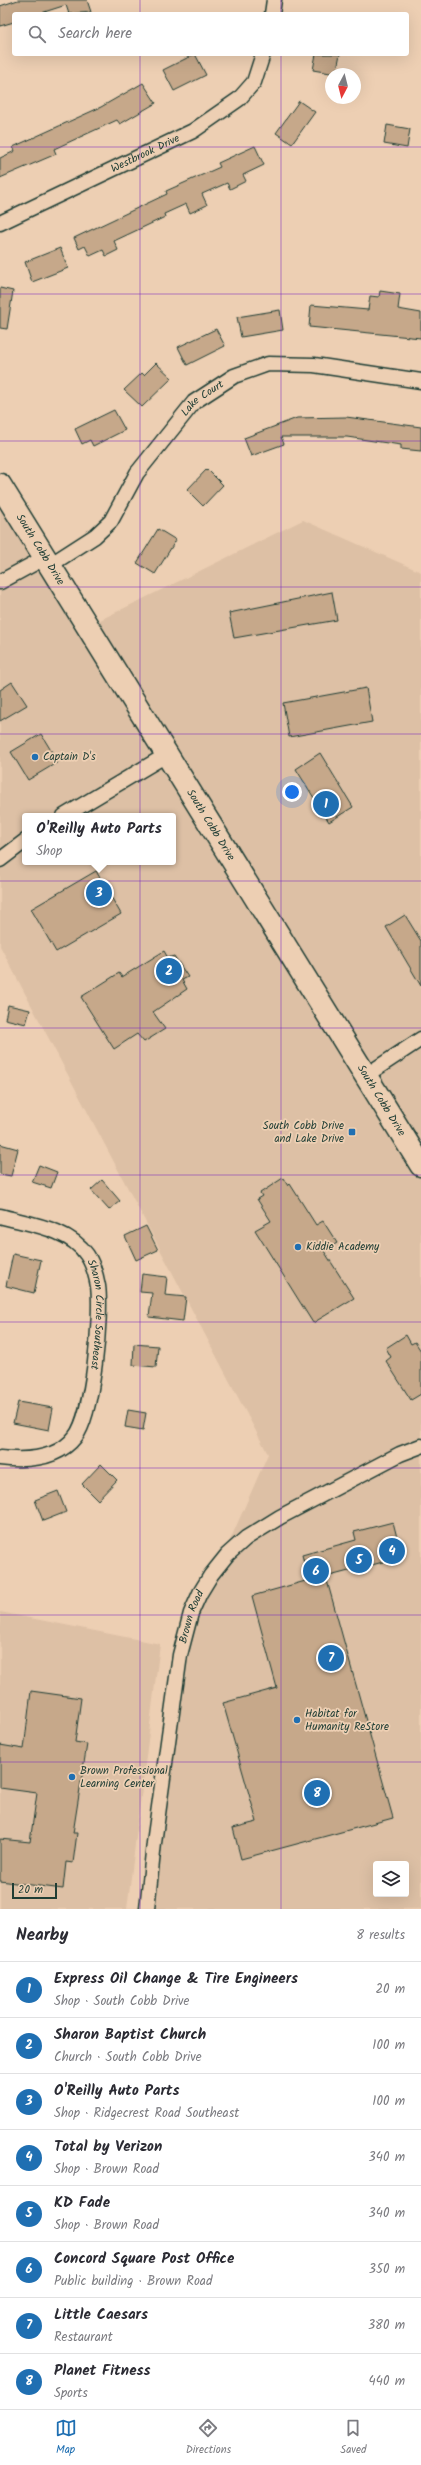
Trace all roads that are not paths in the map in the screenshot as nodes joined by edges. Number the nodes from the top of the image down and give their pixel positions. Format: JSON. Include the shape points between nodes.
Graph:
{"nodes":[{"id":1,"x":274,"y":0,"type":"edge"},
{"id":2,"x":272,"y":12,"type":"edge"},
{"id":3,"x":262,"y":56,"type":"edge"},
{"id":4,"x":0,"y":223,"type":"edge"},
{"id":5,"x":421,"y":381,"type":"edge"},
{"id":6,"x":0,"y":484,"type":"edge"},
{"id":7,"x":48,"y":561,"type":"junction"},
{"id":8,"x":0,"y":582,"type":"edge"},
{"id":9,"x":168,"y":754,"type":"junction"},
{"id":10,"x":69,"y":813,"type":"edge"},
{"id":11,"x":22,"y":842,"type":"edge"},
{"id":12,"x":0,"y":860,"type":"edge"},
{"id":13,"x":421,"y":1039,"type":"edge"},
{"id":14,"x":365,"y":1076,"type":"junction"},
{"id":15,"x":421,"y":1165,"type":"edge"},
{"id":16,"x":0,"y":1216,"type":"edge"},
{"id":17,"x":421,"y":1446,"type":"edge"},
{"id":18,"x":0,"y":1458,"type":"edge"},
{"id":19,"x":147,"y":1909,"type":"edge"}],
"edges":[{"from":1,"to":2,"type":"street"},
{"from":3,"to":4,"type":"street","name":"Westbrook Drive","via":[[254,82],[239,99],[193,131]]},
{"from":5,"to":7,"type":"street","name":"Lake Court","via":[[314,365],[268,364],[234,376],[194,402],[137,473],[110,521],[95,536]]},
{"from":6,"to":7,"type":"main road","name":"South Cobb Drive"},
{"from":7,"to":8,"type":"street","name":"Lake Court"},
{"from":7,"to":9,"type":"main road","name":"South Cobb Drive"},
{"from":9,"to":10,"type":"street"},
{"from":9,"to":14,"type":"main road","name":"South Cobb Drive"},
{"from":11,"to":12,"type":"street"},
{"from":13,"to":14,"type":"street"},
{"from":14,"to":15,"type":"main road","name":"South Cobb Drive"},
{"from":16,"to":18,"type":"street","name":"Sharon Circle Southeast","via":[[60,1233],[76,1243],[86,1254],[95,1271],[99,1300],[90,1398],[86,1415],[75,1437],[48,1455],[16,1460]]},
{"from":17,"to":19,"type":"street","name":"Brown Road","via":[[400,1454],[280,1517],[246,1538],[227,1555],[211,1575],[192,1613],[180,1655]]}]}
